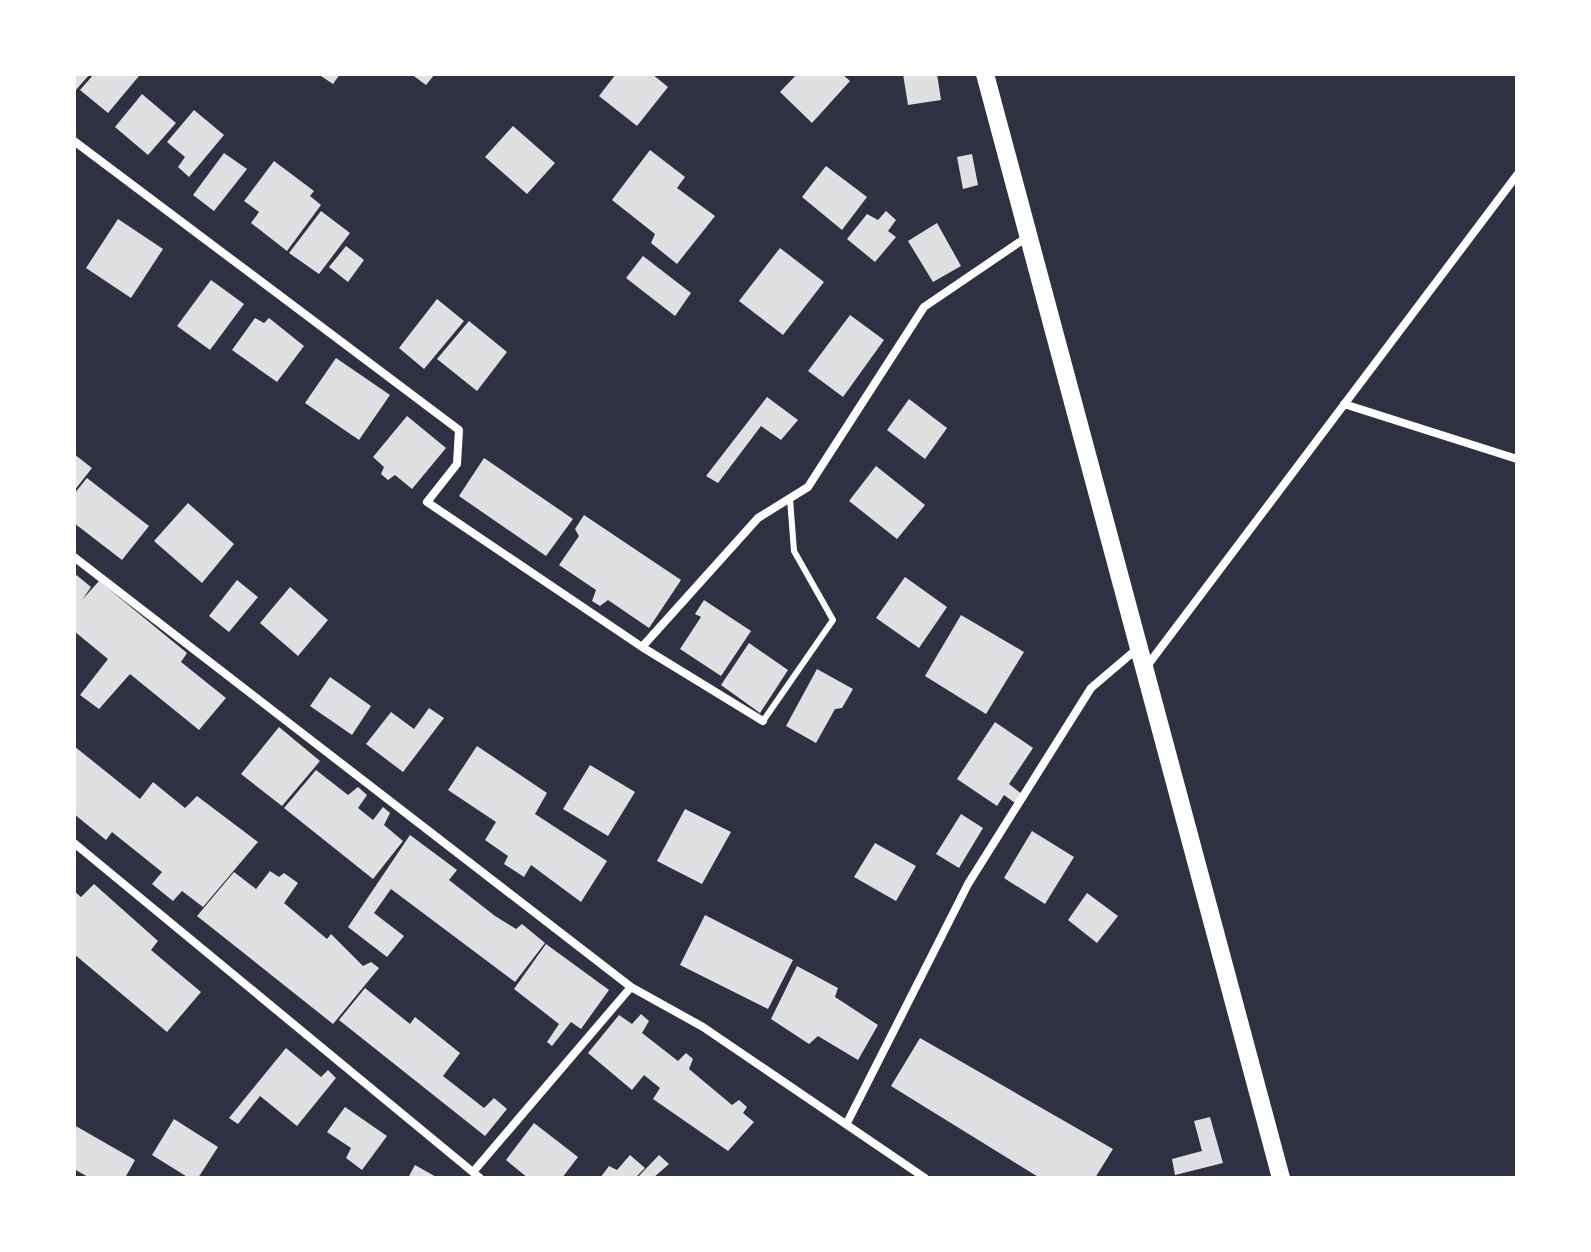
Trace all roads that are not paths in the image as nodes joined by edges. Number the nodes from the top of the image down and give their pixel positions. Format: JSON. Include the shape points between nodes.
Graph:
{"nodes":[{"id":1,"x":985,"y":74,"type":"edge"},
{"id":2,"x":74,"y":141,"type":"edge"},
{"id":3,"x":1517,"y":175,"type":"edge"},
{"id":4,"x":1028,"y":236,"type":"junction"},
{"id":5,"x":1344,"y":404,"type":"junction"},
{"id":6,"x":1517,"y":459,"type":"edge"},
{"id":7,"x":790,"y":499,"type":"junction"},
{"id":8,"x":74,"y":557,"type":"edge"},
{"id":9,"x":642,"y":647,"type":"junction"},
{"id":10,"x":1138,"y":648,"type":"junction"},
{"id":11,"x":1144,"y":670,"type":"junction"},
{"id":12,"x":763,"y":721,"type":"joint"},
{"id":13,"x":74,"y":843,"type":"edge"},
{"id":14,"x":631,"y":987,"type":"junction"},
{"id":15,"x":847,"y":1123,"type":"junction"},
{"id":16,"x":476,"y":1175,"type":"edge"},
{"id":17,"x":1278,"y":1177,"type":"edge"},
{"id":18,"x":925,"y":1178,"type":"edge"}],
"edges":[{"from":1,"to":4,"type":"main road"},
{"from":2,"to":9,"type":"street","via":[[459,430],[457,464],[427,502]]},
{"from":3,"to":5,"type":"street"},
{"from":4,"to":7,"type":"street","via":[[924,307],[808,487]]},
{"from":4,"to":10,"type":"main road"},
{"from":5,"to":6,"type":"street"},
{"from":5,"to":11,"type":"street"},
{"from":7,"to":9,"type":"street","via":[[758,518]]},
{"from":7,"to":12,"type":"lane","via":[[794,551],[833,620]]},
{"from":8,"to":14,"type":"street"},
{"from":9,"to":12,"type":"street"},
{"from":10,"to":11,"type":"main road"},
{"from":10,"to":15,"type":"street","via":[[1091,688],[968,884]]},
{"from":11,"to":17,"type":"main road"},
{"from":13,"to":16,"type":"street"},
{"from":14,"to":15,"type":"street","via":[[703,1027]]},
{"from":14,"to":16,"type":"street"},
{"from":15,"to":18,"type":"street"}]}
